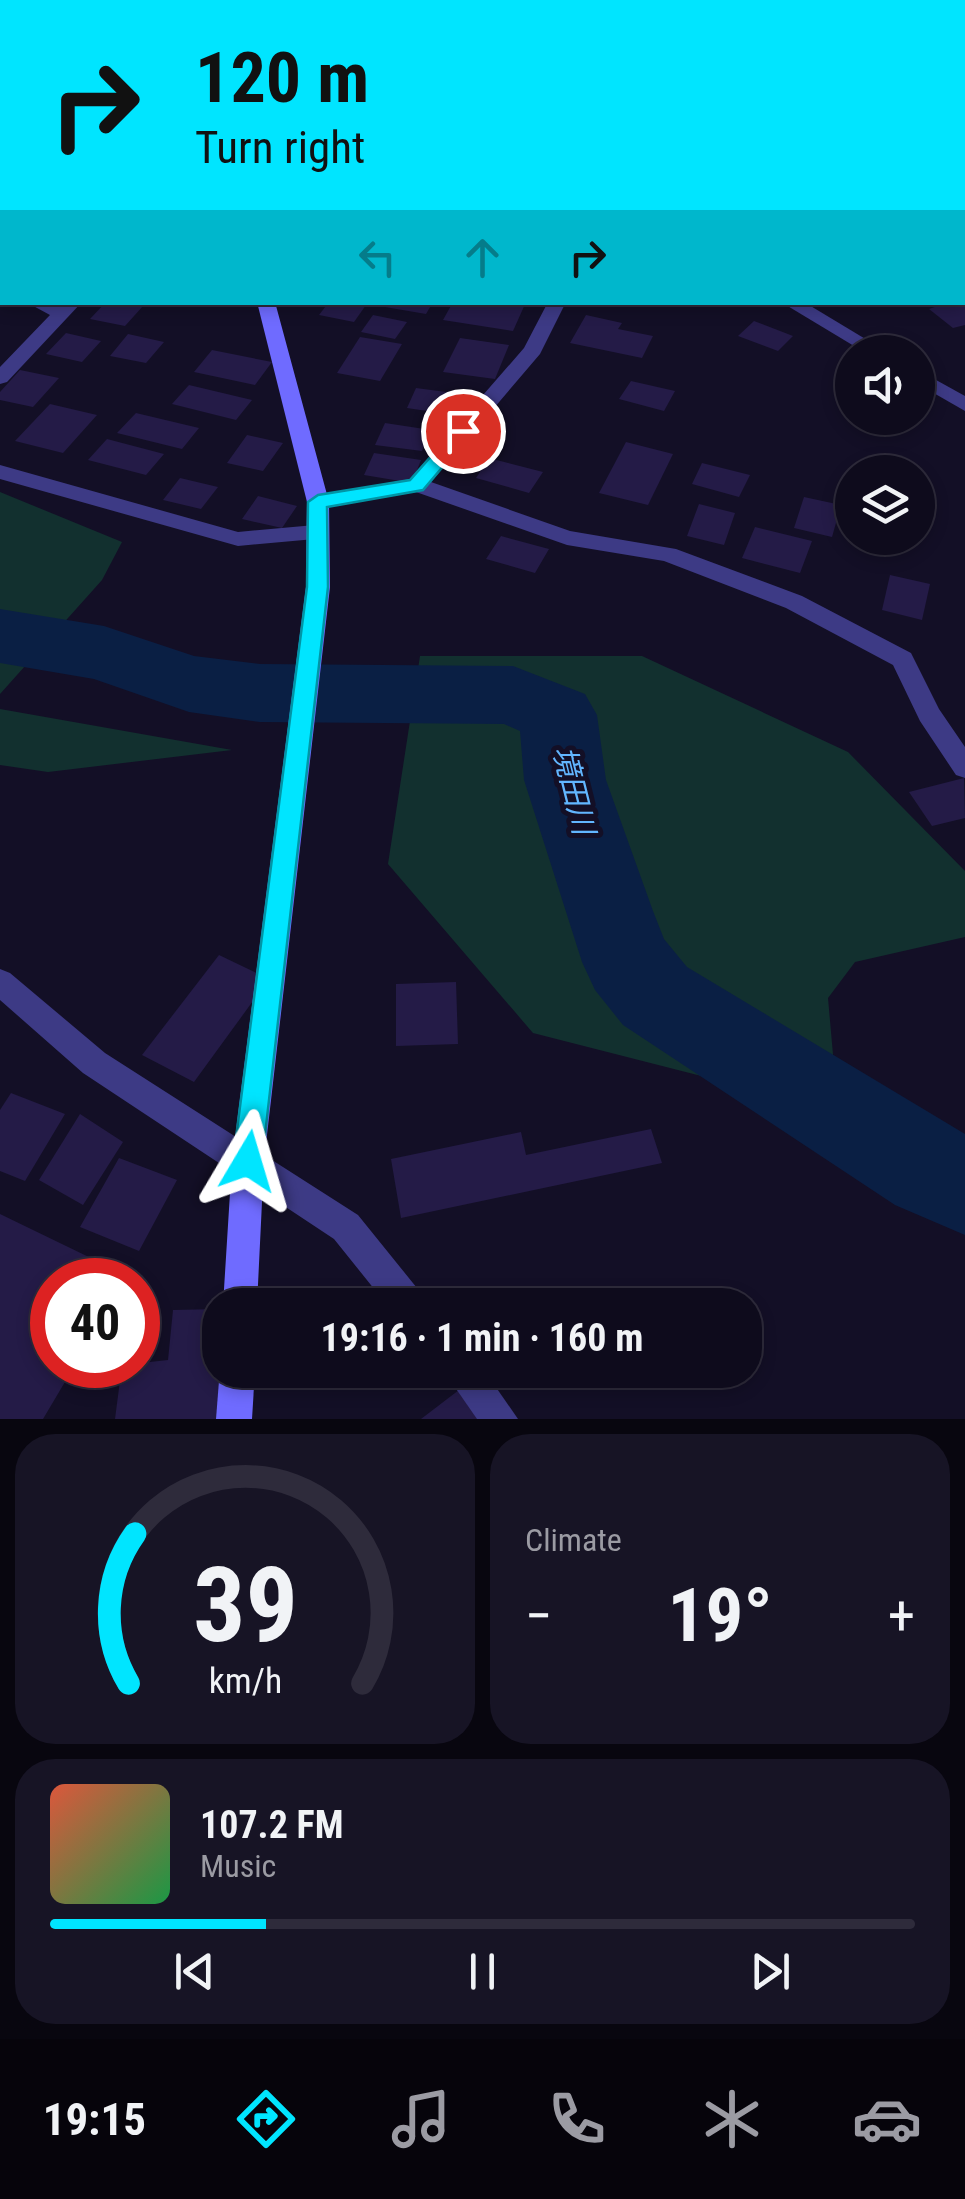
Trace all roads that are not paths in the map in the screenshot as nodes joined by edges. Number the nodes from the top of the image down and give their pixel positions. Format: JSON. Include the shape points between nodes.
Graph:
{"nodes":[{"id":1,"x":267,"y":305,"type":"edge"},
{"id":2,"x":556,"y":305,"type":"edge"},
{"id":3,"x":795,"y":305,"type":"edge"},
{"id":4,"x":68,"y":308,"type":"edge"},
{"id":5,"x":847,"y":335,"type":"edge"},
{"id":6,"x":0,"y":378,"type":"edge"},
{"id":7,"x":935,"y":386,"type":"edge"},
{"id":8,"x":965,"y":404,"type":"edge"},
{"id":9,"x":0,"y":472,"type":"edge"},
{"id":10,"x":416,"y":485,"type":"junction"},
{"id":11,"x":318,"y":502,"type":"junction"},
{"id":12,"x":315,"y":532,"type":"junction"},
{"id":13,"x":965,"y":768,"type":"edge"},
{"id":14,"x":0,"y":982,"type":"edge"},
{"id":15,"x":248,"y":1161,"type":"junction"},
{"id":16,"x":241,"y":1288,"type":"edge"},
{"id":17,"x":395,"y":1288,"type":"edge"},
{"id":18,"x":236,"y":1388,"type":"edge"},
{"id":19,"x":475,"y":1388,"type":"edge"},
{"id":20,"x":234,"y":1419,"type":"edge"},
{"id":21,"x":500,"y":1419,"type":"edge"}],
"edges":[{"from":1,"to":11,"type":"street"},
{"from":2,"to":10,"type":"street","via":[[533,350]]},
{"from":3,"to":5,"type":"street"},
{"from":4,"to":6,"type":"street"},
{"from":7,"to":8,"type":"street"},
{"from":9,"to":12,"type":"street","via":[[238,540]]},
{"from":10,"to":11,"type":"street"},
{"from":10,"to":13,"type":"street","via":[[566,538],[668,554],[794,602],[902,660]]},
{"from":11,"to":12,"type":"street"},
{"from":12,"to":15,"type":"street","via":[[318,587]]},
{"from":14,"to":15,"type":"street","via":[[94,1063]]},
{"from":15,"to":16,"type":"street"},
{"from":15,"to":17,"type":"street","via":[[346,1227]]},
{"from":18,"to":20,"type":"street"},
{"from":19,"to":21,"type":"street"}]}
